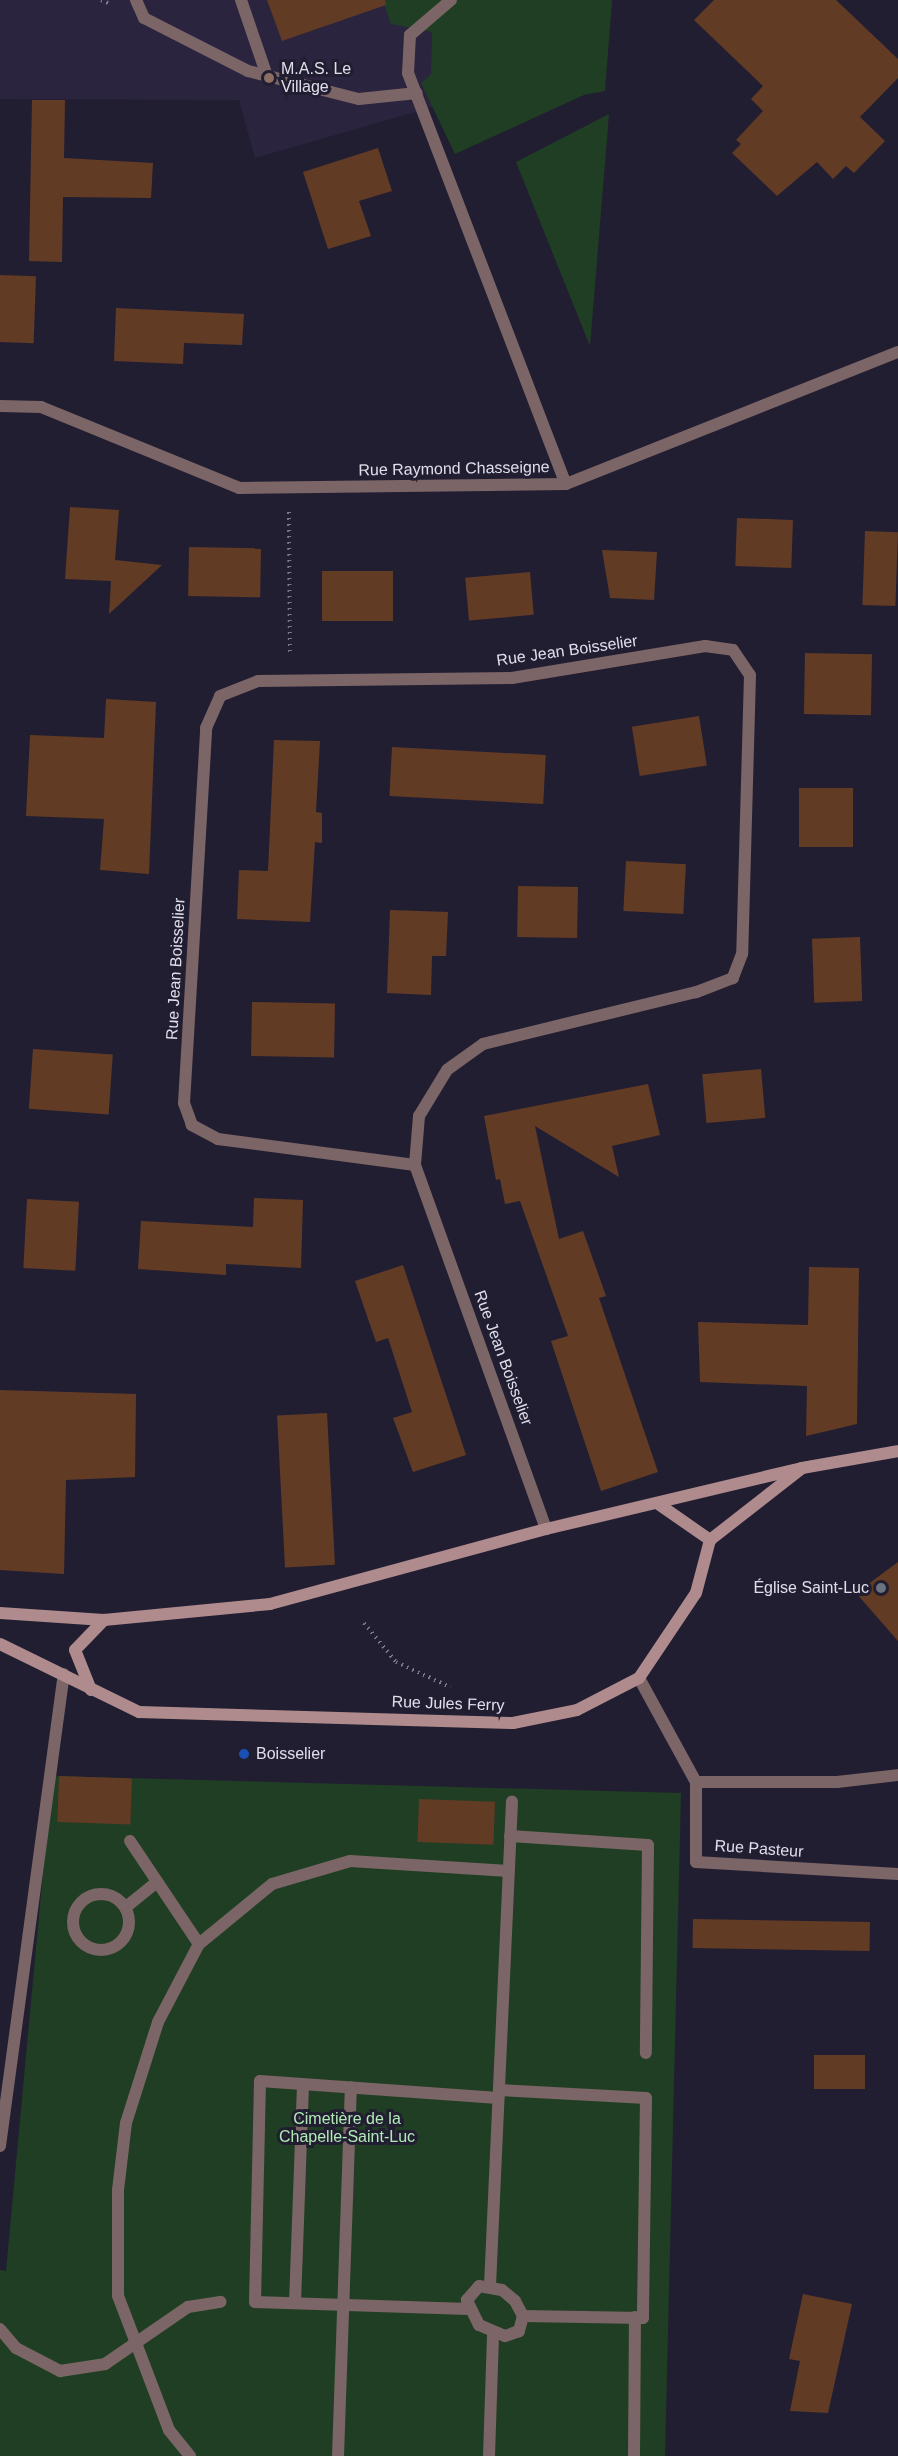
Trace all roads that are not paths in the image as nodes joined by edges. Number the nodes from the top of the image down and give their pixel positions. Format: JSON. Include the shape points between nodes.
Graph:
{"nodes":[{"id":1,"x":136,"y":0,"type":"edge"},
{"id":2,"x":241,"y":0,"type":"edge"},
{"id":3,"x":451,"y":0,"type":"edge"},
{"id":4,"x":267,"y":76,"type":"junction"},
{"id":5,"x":417,"y":93,"type":"junction"},
{"id":6,"x":898,"y":352,"type":"edge"},
{"id":7,"x":0,"y":406,"type":"edge"},
{"id":8,"x":566,"y":484,"type":"junction"},
{"id":9,"x":415,"y":1164,"type":"junction"},
{"id":10,"x":898,"y":1451,"type":"edge"},
{"id":11,"x":802,"y":1468,"type":"junction"},
{"id":12,"x":657,"y":1503,"type":"junction"},
{"id":13,"x":546,"y":1530,"type":"junction"},
{"id":14,"x":710,"y":1540,"type":"junction"},
{"id":15,"x":0,"y":1613,"type":"edge"},
{"id":16,"x":104,"y":1620,"type":"junction"},
{"id":17,"x":0,"y":1644,"type":"edge"},
{"id":18,"x":64,"y":1674,"type":"junction"},
{"id":19,"x":639,"y":1678,"type":"junction"},
{"id":20,"x":93,"y":1693,"type":"junction"},
{"id":21,"x":898,"y":1775,"type":"edge"},
{"id":22,"x":696,"y":1782,"type":"junction"},
{"id":23,"x":512,"y":1801,"type":"dead end"},
{"id":24,"x":510,"y":1836,"type":"junction"},
{"id":25,"x":130,"y":1841,"type":"dead end"},
{"id":26,"x":509,"y":1871,"type":"junction"},
{"id":27,"x":898,"y":1874,"type":"edge"},
{"id":28,"x":157,"y":1882,"type":"junction"},
{"id":29,"x":126,"y":1907,"type":"junction"},
{"id":30,"x":199,"y":1944,"type":"junction"},
{"id":31,"x":646,"y":2053,"type":"dead end"},
{"id":32,"x":303,"y":2084,"type":"junction"},
{"id":33,"x":351,"y":2087,"type":"junction"},
{"id":34,"x":498,"y":2094,"type":"junction"},
{"id":35,"x":0,"y":2146,"type":"edge"},
{"id":36,"x":490,"y":2286,"type":"junction"},
{"id":37,"x":220,"y":2302,"type":"dead end"},
{"id":38,"x":295,"y":2303,"type":"junction"},
{"id":39,"x":342,"y":2305,"type":"junction"},
{"id":40,"x":469,"y":2309,"type":"junction"},
{"id":41,"x":523,"y":2316,"type":"junction"},
{"id":42,"x":634,"y":2317,"type":"junction"},
{"id":43,"x":0,"y":2329,"type":"edge"},
{"id":44,"x":493,"y":2333,"type":"junction"},
{"id":45,"x":133,"y":2346,"type":"junction"},
{"id":46,"x":190,"y":2456,"type":"edge"},
{"id":47,"x":338,"y":2456,"type":"edge"},
{"id":48,"x":489,"y":2456,"type":"edge"},
{"id":49,"x":634,"y":2456,"type":"edge"}],
"edges":[{"from":1,"to":4,"type":"street","via":[[144,18]]},
{"from":2,"to":4,"type":"street"},
{"from":3,"to":5,"type":"street","via":[[410,35],[408,73]]},
{"from":4,"to":5,"type":"street","via":[[359,99]]},
{"from":5,"to":8,"type":"street"},
{"from":6,"to":8,"type":"street","name":"Rue Raymond Chasseigne"},
{"from":7,"to":8,"type":"street","name":"Rue Raymond Chasseigne","via":[[41,407],[239,488]]},
{"from":9,"to":9,"type":"street","name":"Rue Jean Boisselier","via":[[420,1116],[447,1070],[483,1044],[696,992],[733,978],[742,954],[750,675],[733,650],[705,646],[512,678],[258,681],[220,696],[206,729],[184,1103],[192,1125],[218,1139]]},
{"from":9,"to":13,"type":"street","name":"Rue Jean Boisselier"},
{"from":10,"to":11,"type":"street"},
{"from":11,"to":12,"type":"street"},
{"from":11,"to":14,"type":"street"},
{"from":12,"to":13,"type":"street"},
{"from":12,"to":14,"type":"street"},
{"from":13,"to":16,"type":"street","via":[[270,1604]]},
{"from":14,"to":19,"type":"street","name":"Rue Jules Ferry","via":[[696,1593]]},
{"from":15,"to":16,"type":"street"},
{"from":16,"to":20,"type":"street","via":[[75,1650]]},
{"from":17,"to":18,"type":"street","name":"Rue Jules Ferry"},
{"from":18,"to":20,"type":"street","name":"Rue Jules Ferry"},
{"from":18,"to":35,"type":"street"},
{"from":19,"to":20,"type":"street","name":"Rue Jules Ferry","via":[[577,1710],[513,1723],[139,1712]]},
{"from":19,"to":22,"type":"street","name":"Rue Pasteur"},
{"from":21,"to":22,"type":"street","via":[[837,1782]]},
{"from":22,"to":27,"type":"street","name":"Rue Pasteur","via":[[696,1862]]},
{"from":23,"to":24,"type":"street"},
{"from":24,"to":26,"type":"street"},
{"from":24,"to":31,"type":"street","via":[[648,1845]]},
{"from":25,"to":28,"type":"street"},
{"from":26,"to":30,"type":"street","via":[[350,1861],[272,1884]]},
{"from":26,"to":34,"type":"street"},
{"from":28,"to":29,"type":"street"},
{"from":28,"to":30,"type":"street"},
{"from":29,"to":29,"type":"street","via":[[104,1895],[90,1894],[77,1906],[72,1929],[90,1947],[114,1951],[129,1925]]},
{"from":30,"to":45,"type":"street","via":[[158,2022],[126,2123],[118,2190],[118,2296]]},
{"from":32,"to":33,"type":"street"},
{"from":32,"to":38,"type":"street"},
{"from":32,"to":38,"type":"street","via":[[260,2081],[255,2302]]},
{"from":33,"to":34,"type":"street"},
{"from":33,"to":39,"type":"street"},
{"from":34,"to":36,"type":"street"},
{"from":34,"to":42,"type":"street","via":[[646,2098],[643,2318]]},
{"from":36,"to":40,"type":"street","via":[[471,2290]]},
{"from":36,"to":41,"type":"street","via":[[515,2301]]},
{"from":37,"to":45,"type":"street","via":[[188,2307]]},
{"from":38,"to":39,"type":"street"},
{"from":39,"to":40,"type":"street"},
{"from":39,"to":47,"type":"street"},
{"from":40,"to":44,"type":"street"},
{"from":41,"to":42,"type":"street"},
{"from":41,"to":44,"type":"street","via":[[519,2331]]},
{"from":42,"to":49,"type":"street"},
{"from":43,"to":45,"type":"street","via":[[16,2348],[60,2372],[105,2364]]},
{"from":44,"to":48,"type":"street"},
{"from":45,"to":46,"type":"street","via":[[169,2430]]}]}
